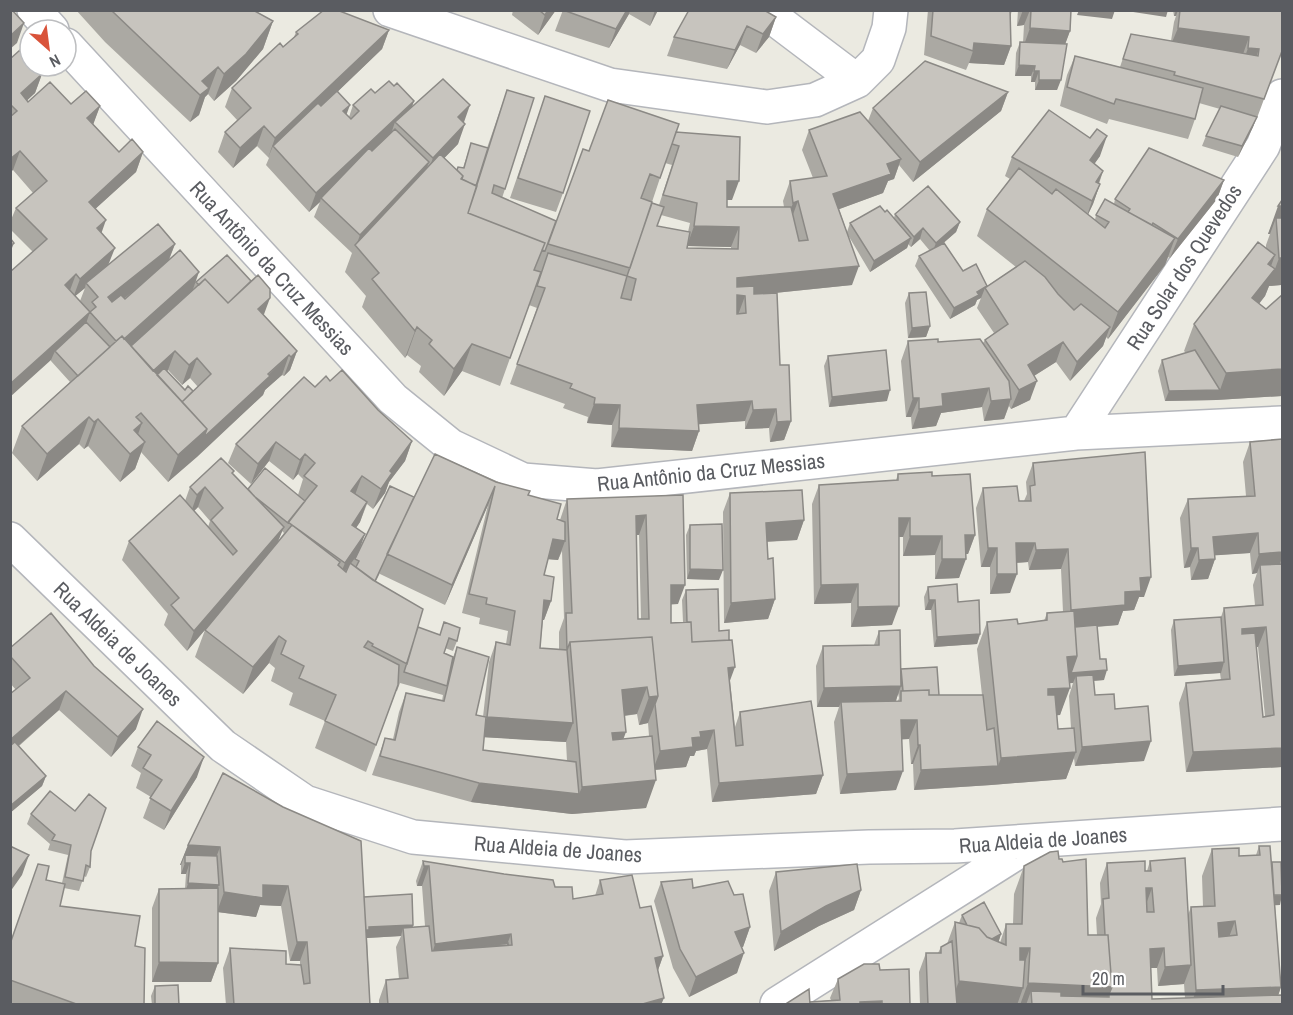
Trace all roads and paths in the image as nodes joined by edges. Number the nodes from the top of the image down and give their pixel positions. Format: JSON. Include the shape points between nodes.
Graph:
{"nodes":[{"id":1,"x":390,"y":10,"type":"edge"},
{"id":2,"x":763,"y":10,"type":"edge"},
{"id":3,"x":891,"y":10,"type":"edge"},
{"id":4,"x":78,"y":58,"type":"edge"},
{"id":5,"x":857,"y":81,"type":"junction"},
{"id":6,"x":1282,"y":96,"type":"edge"},
{"id":7,"x":1282,"y":423,"type":"edge"},
{"id":8,"x":1076,"y":433,"type":"junction"},
{"id":9,"x":10,"y":539,"type":"edge"},
{"id":10,"x":1282,"y":824,"type":"edge"},
{"id":11,"x":1036,"y":840,"type":"junction"},
{"id":12,"x":777,"y":1005,"type":"edge"}],
"edges":[{"from":1,"to":5,"type":"street","via":[[610,85],[767,107],[815,100]]},
{"from":2,"to":5,"type":"street"},
{"from":3,"to":5,"type":"street","via":[[878,60]]},
{"from":4,"to":8,"type":"street","name":"Rua Antônio da Cruz Messias","via":[[393,399],[452,446],[523,480],[597,486]]},
{"from":6,"to":8,"type":"street","name":"Rua Solar dos Quevedos","via":[[1263,146]]},
{"from":7,"to":8,"type":"street","name":"Rua Antônio da Cruz Messias"},
{"from":9,"to":11,"type":"street","name":"Rua Aldeia de Joanes","via":[[223,746],[305,802],[413,837],[625,857]]},
{"from":10,"to":11,"type":"street","name":"Rua Aldeia de Joanes"},
{"from":11,"to":12,"type":"street"}]}
